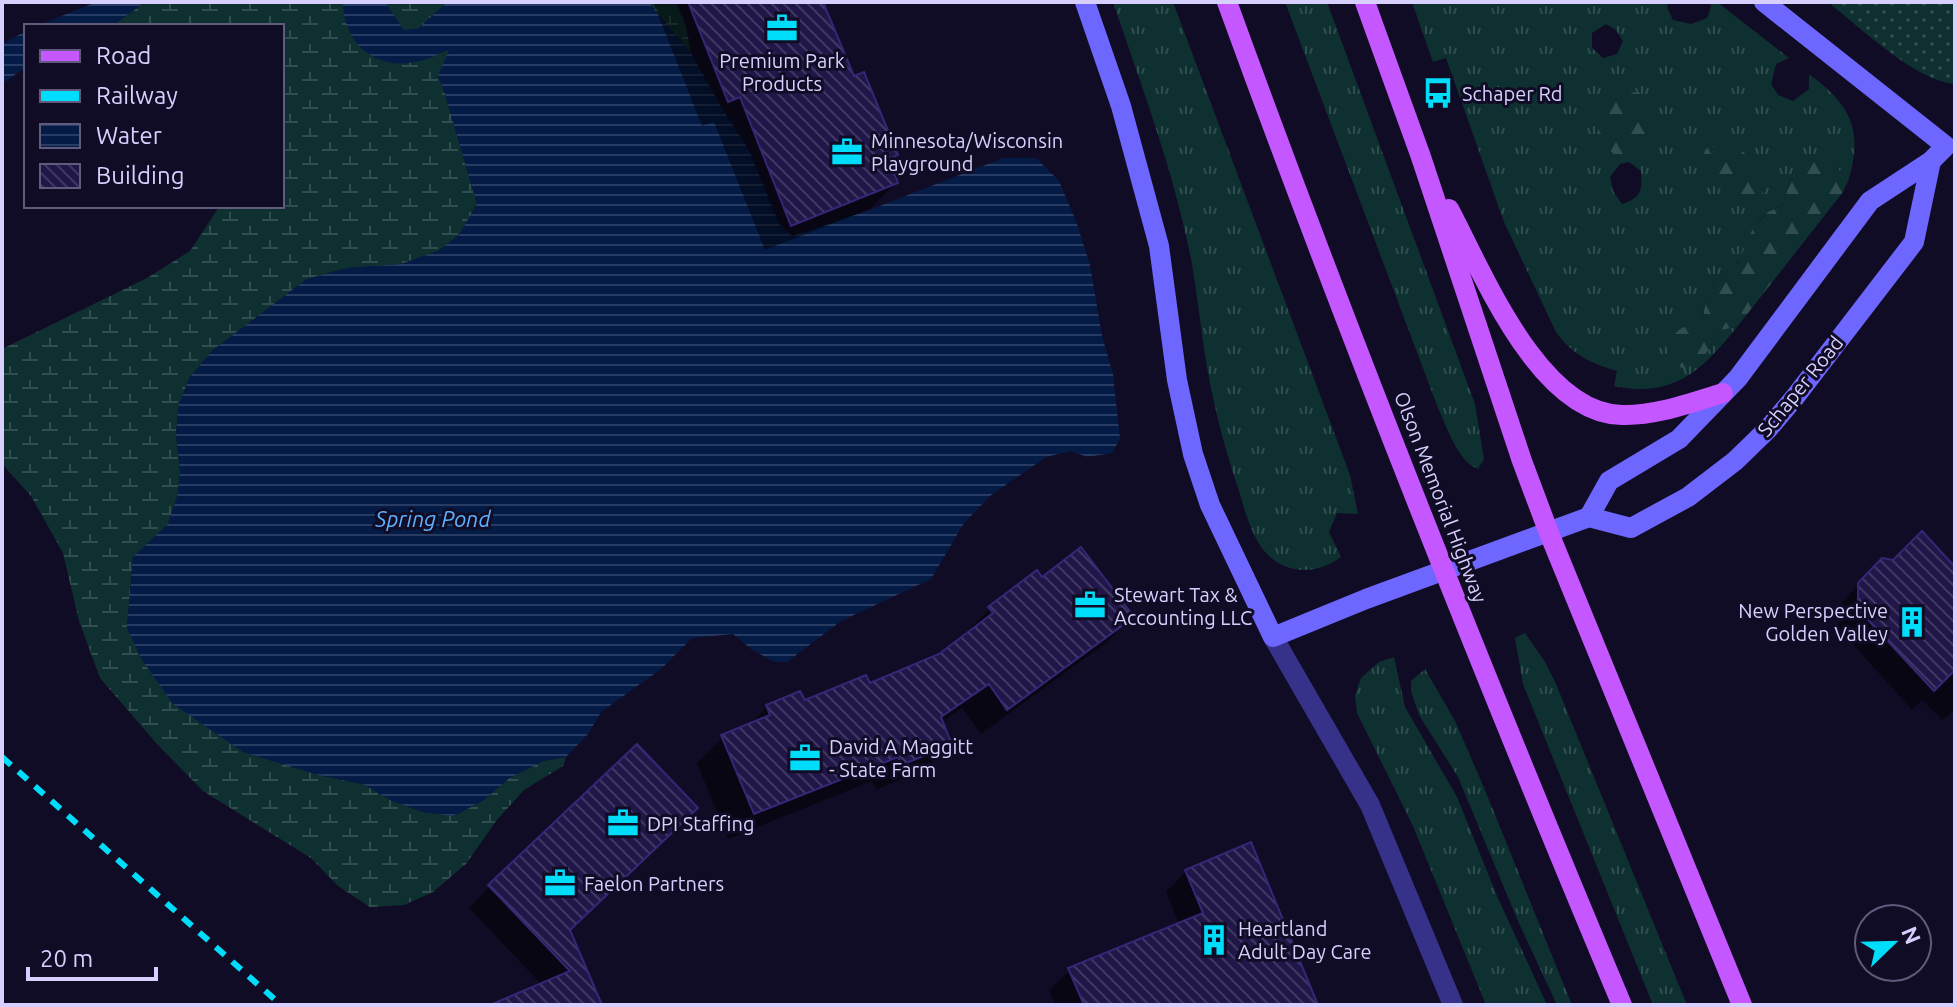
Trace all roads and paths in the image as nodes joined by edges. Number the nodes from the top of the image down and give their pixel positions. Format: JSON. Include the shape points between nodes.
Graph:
{"nodes":[{"id":1,"x":1085,"y":2,"type":"edge"},
{"id":2,"x":1227,"y":2,"type":"edge"},
{"id":3,"x":1365,"y":2,"type":"edge"},
{"id":4,"x":1764,"y":2,"type":"edge"},
{"id":5,"x":1951,"y":142,"type":"edge"},
{"id":6,"x":1421,"y":157,"type":"junction"},
{"id":7,"x":1931,"y":161,"type":"junction"},
{"id":8,"x":1723,"y":393,"type":"junction"},
{"id":9,"x":1589,"y":517,"type":"junction"},
{"id":10,"x":1549,"y":533,"type":"junction"},
{"id":11,"x":1444,"y":570,"type":"junction"},
{"id":12,"x":1273,"y":637,"type":"junction"},
{"id":13,"x":1453,"y":1005,"type":"edge"},
{"id":14,"x":1622,"y":1005,"type":"edge"},
{"id":15,"x":1742,"y":1005,"type":"edge"}],
"edges":[{"from":1,"to":12,"type":"street","via":[[1121,106],[1159,246],[1193,454],[1210,505]]},
{"from":2,"to":11,"type":"main road","name":"Olson Memorial Highway"},
{"from":3,"to":6,"type":"main road"},
{"from":4,"to":5,"type":"street"},
{"from":5,"to":7,"type":"street"},
{"from":6,"to":8,"type":"main road","via":[[1510,324],[1533,361],[1556,384],[1578,400],[1620,416],[1659,412]]},
{"from":6,"to":10,"type":"main road"},
{"from":7,"to":8,"type":"street","via":[[1870,201]]},
{"from":7,"to":9,"type":"street","name":"Schaper Road","via":[[1914,242],[1768,429],[1688,497],[1631,528]]},
{"from":8,"to":9,"type":"street","via":[[1679,439],[1609,481]]},
{"from":9,"to":10,"type":"street"},
{"from":10,"to":11,"type":"street"},
{"from":10,"to":15,"type":"main road"},
{"from":11,"to":12,"type":"street"},
{"from":11,"to":14,"type":"main road","name":"Olson Memorial Highway"},
{"from":12,"to":13,"type":"street","via":[[1370,805]]}]}
